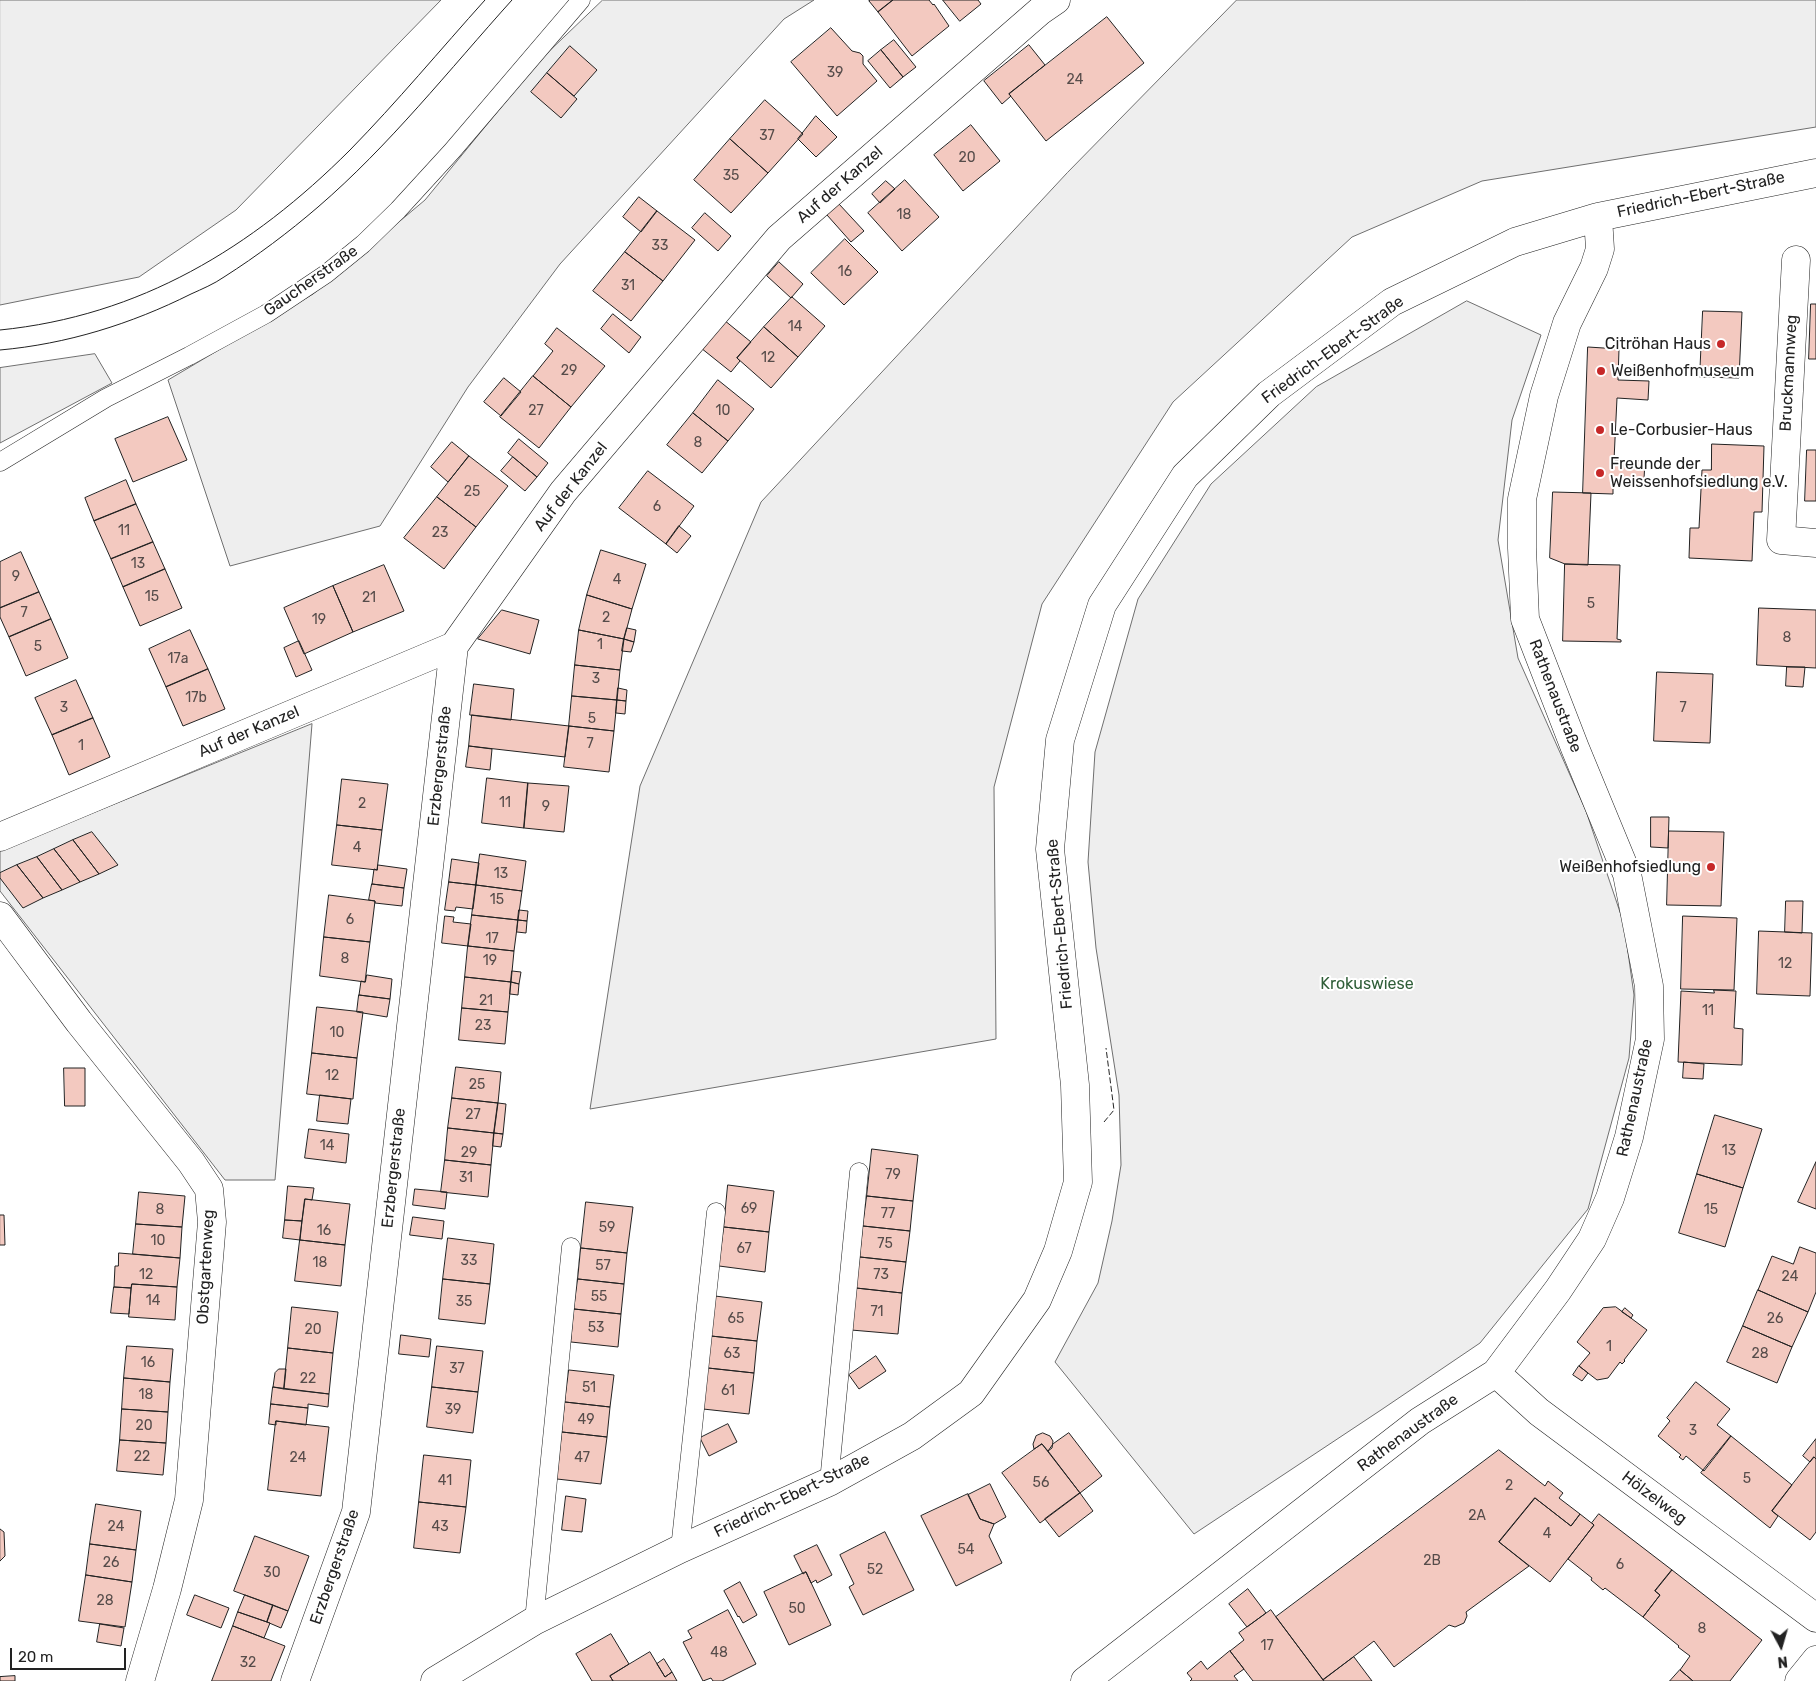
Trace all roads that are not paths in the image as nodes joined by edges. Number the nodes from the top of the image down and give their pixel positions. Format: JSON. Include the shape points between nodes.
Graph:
{"nodes":[{"id":1,"x":581,"y":0,"type":"edge"},
{"id":2,"x":1056,"y":0,"type":"edge"},
{"id":3,"x":1816,"y":172,"type":"edge"},
{"id":4,"x":1598,"y":217,"type":"junction"},
{"id":5,"x":1796,"y":260,"type":"dead end"},
{"id":6,"x":0,"y":462,"type":"edge"},
{"id":7,"x":1816,"y":543,"type":"edge"},
{"id":8,"x":454,"y":646,"type":"junction"},
{"id":9,"x":0,"y":837,"type":"edge"},
{"id":10,"x":0,"y":916,"type":"edge"},
{"id":11,"x":859,"y":1172,"type":"dead end"},
{"id":12,"x":716,"y":1212,"type":"dead end"},
{"id":13,"x":571,"y":1247,"type":"dead end"},
{"id":14,"x":1496,"y":1373,"type":"junction"},
{"id":15,"x":828,"y":1482,"type":"junction"},
{"id":16,"x":680,"y":1549,"type":"junction"},
{"id":17,"x":1816,"y":1618,"type":"edge"},
{"id":18,"x":534,"y":1621,"type":"junction"},
{"id":19,"x":1816,"y":1660,"type":"edge"},
{"id":20,"x":140,"y":1681,"type":"edge"},
{"id":21,"x":295,"y":1681,"type":"edge"},
{"id":22,"x":435,"y":1681,"type":"edge"},
{"id":23,"x":1085,"y":1681,"type":"edge"},
{"id":24,"x":1799,"y":1681,"type":"edge"}],
"edges":[{"from":1,"to":6,"type":"lane","name":"Gaucherstraße","via":[[398,210],[326,274],[266,314],[106,398]]},
{"from":2,"to":8,"type":"street","name":"Auf der Kanzel","via":[[779,238],[563,492]]},
{"from":3,"to":4,"type":"street","name":"Friedrich-Ebert-Straße"},
{"from":4,"to":14,"type":"street","name":"Rathenaustraße","via":[[1600,249],[1567,323],[1544,396],[1522,499],[1525,619],[1628,874],[1649,986],[1650,1039],[1629,1137],[1610,1198],[1592,1239]]},
{"from":4,"to":15,"type":"street","name":"Friedrich-Ebert-Straße","via":[[1515,242],[1392,302],[1269,394],[1185,476],[1102,605],[1060,740],[1050,849],[1075,1085],[1078,1182],[1058,1251],[1037,1300],[971,1393],[912,1436]]},
{"from":5,"to":7,"type":"street","name":"Bruckmannweg","via":[[1780,540]]},
{"from":8,"to":9,"type":"street","name":"Auf der Kanzel"},
{"from":8,"to":21,"type":"street","name":"Erzbergerstraße","via":[[356,1512]]},
{"from":10,"to":20,"type":"street","name":"Obstgartenweg","via":[[79,1022],[192,1162],[209,1189],[212,1222],[190,1500]]},
{"from":11,"to":15,"type":"lane"},
{"from":12,"to":16,"type":"lane"},
{"from":13,"to":18,"type":"lane"},
{"from":14,"to":17,"type":"street","name":"Hölzelweg","via":[[1539,1412]]},
{"from":14,"to":23,"type":"street","name":"Rathenaustraße","via":[[1420,1421]]},
{"from":15,"to":16,"type":"street","name":"Friedrich-Ebert-Straße"},
{"from":16,"to":18,"type":"street","name":"Friedrich-Ebert-Straße"},
{"from":18,"to":22,"type":"street","name":"Friedrich-Ebert-Straße"},
{"from":19,"to":24,"type":"street"}]}
